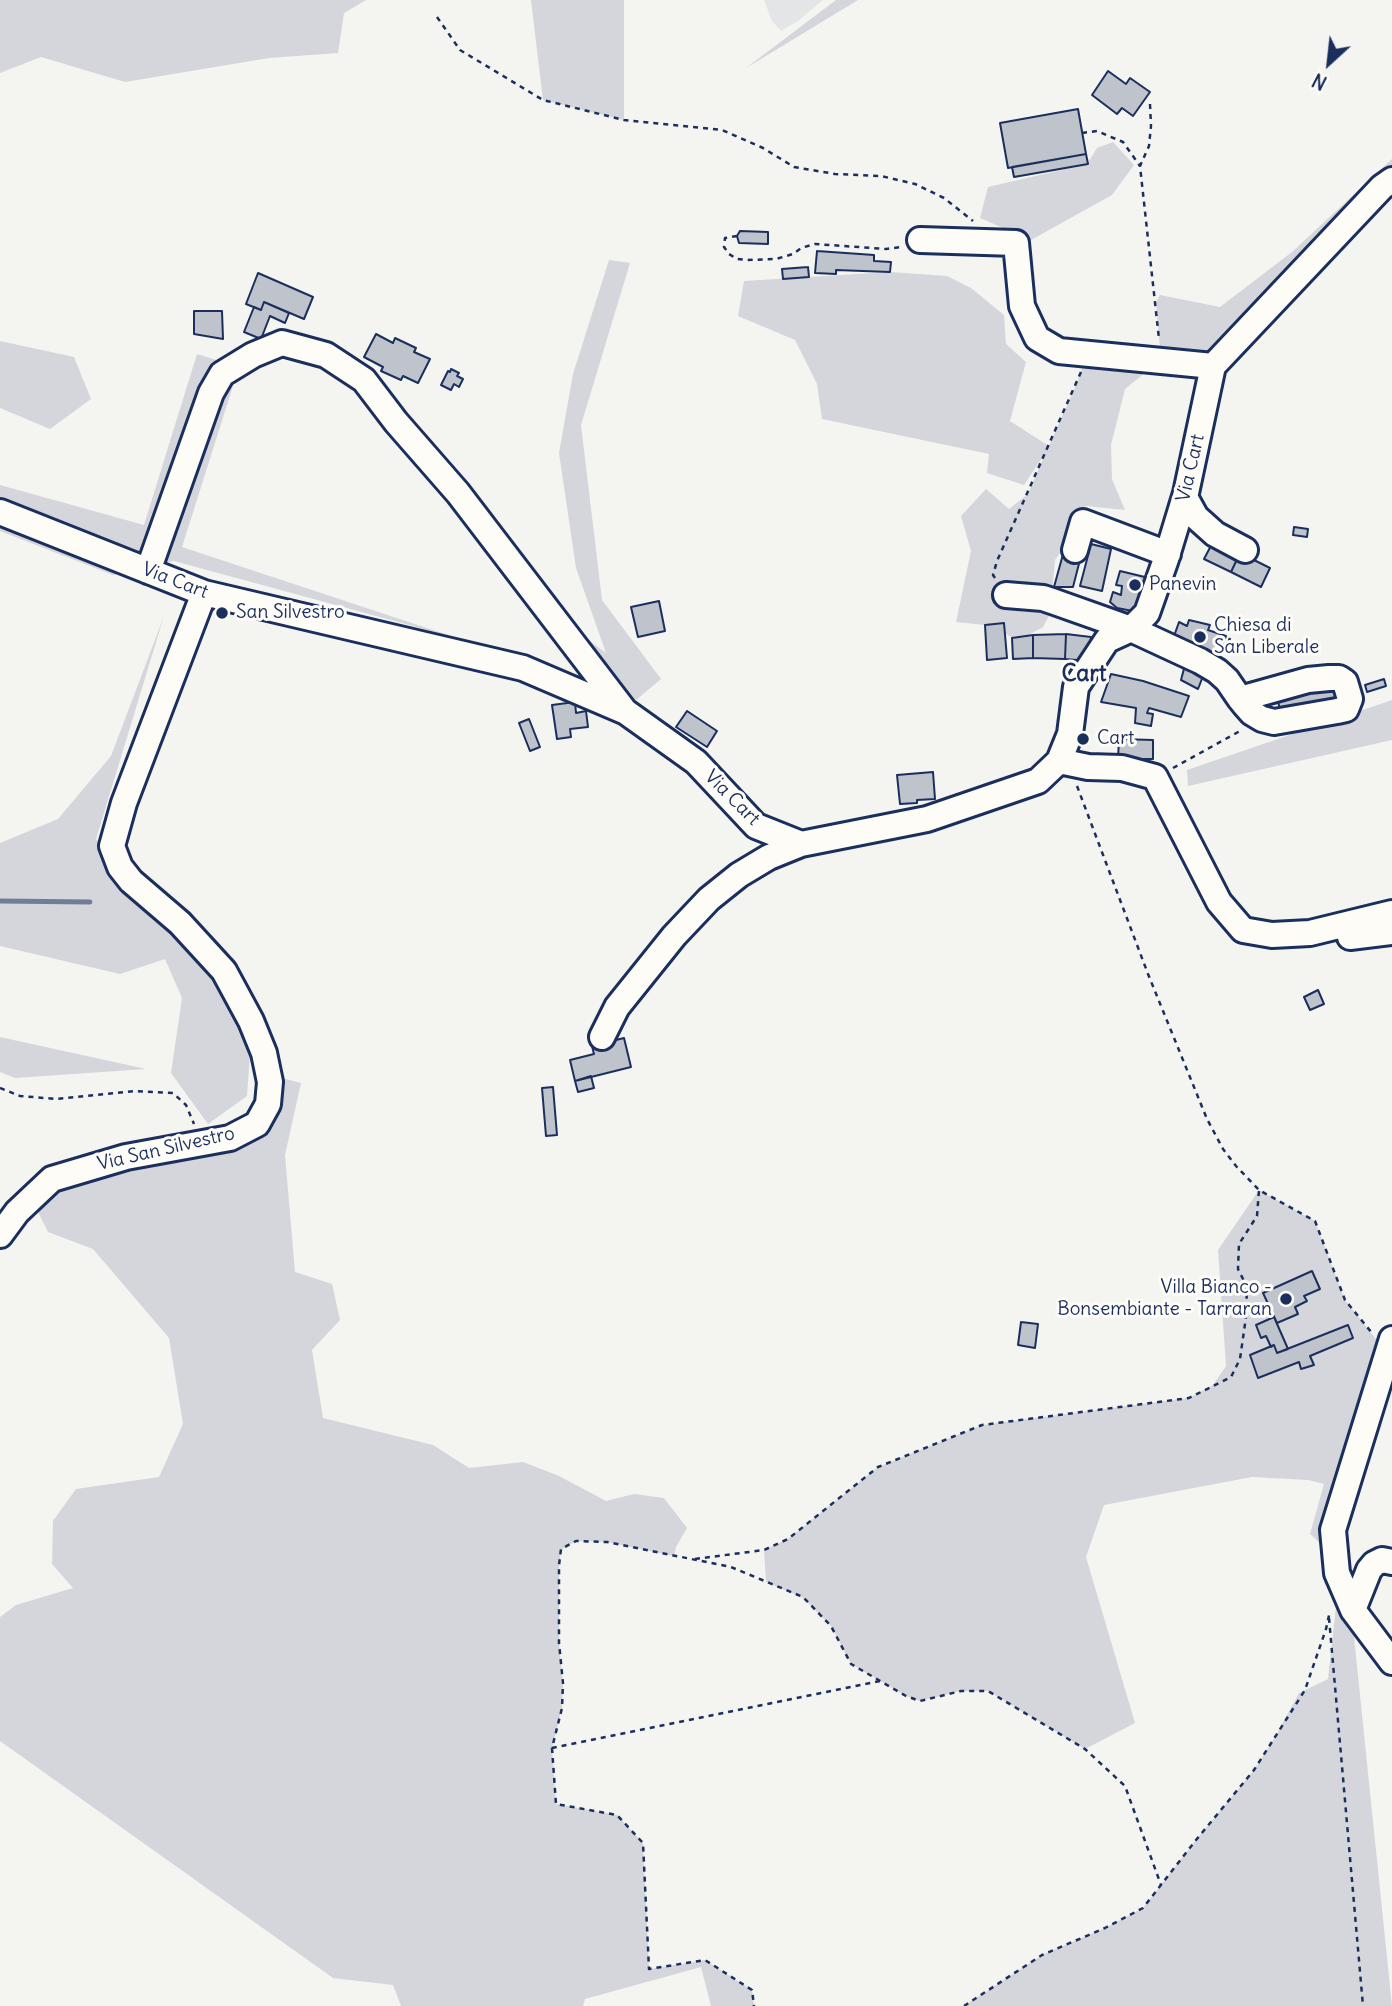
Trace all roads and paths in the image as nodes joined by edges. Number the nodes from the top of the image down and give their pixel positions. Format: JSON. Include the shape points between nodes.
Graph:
{"nodes":[{"id":1,"x":437,"y":17,"type":"dead end"},
{"id":2,"x":1150,"y":104,"type":"dead end"},
{"id":3,"x":1082,"y":133,"type":"dead end"},
{"id":4,"x":1140,"y":166,"type":"junction"},
{"id":5,"x":1392,"y":180,"type":"edge"},
{"id":6,"x":977,"y":224,"type":"dead end"},
{"id":7,"x":737,"y":236,"type":"dead end"},
{"id":8,"x":920,"y":240,"type":"joint"},
{"id":9,"x":1087,"y":353,"type":"junction"},
{"id":10,"x":1161,"y":360,"type":"junction"},
{"id":11,"x":1213,"y":366,"type":"junction"},
{"id":12,"x":1185,"y":497,"type":"junction"},
{"id":13,"x":0,"y":512,"type":"edge"},
{"id":14,"x":1074,"y":550,"type":"dead end"},
{"id":15,"x":1245,"y":550,"type":"dead end"},
{"id":16,"x":1168,"y":555,"type":"junction"},
{"id":17,"x":148,"y":571,"type":"junction"},
{"id":18,"x":204,"y":593,"type":"junction"},
{"id":19,"x":1006,"y":595,"type":"joint"},
{"id":20,"x":1131,"y":629,"type":"junction"},
{"id":21,"x":1240,"y":699,"type":"junction"},
{"id":22,"x":626,"y":712,"type":"junction"},
{"id":23,"x":1262,"y":719,"type":"junction"},
{"id":24,"x":1059,"y":761,"type":"junction"},
{"id":25,"x":1156,"y":777,"type":"junction"},
{"id":26,"x":801,"y":844,"type":"junction"},
{"id":27,"x":1392,"y":914,"type":"edge"},
{"id":28,"x":1243,"y":930,"type":"junction"},
{"id":29,"x":1392,"y":932,"type":"edge"},
{"id":30,"x":602,"y":1037,"type":"dead end"},
{"id":31,"x":0,"y":1088,"type":"edge"},
{"id":32,"x":199,"y":1145,"type":"junction"},
{"id":33,"x":1259,"y":1189,"type":"junction"},
{"id":34,"x":0,"y":1235,"type":"edge"},
{"id":35,"x":1390,"y":1346,"type":"edge"},
{"id":36,"x":693,"y":1559,"type":"junction"},
{"id":37,"x":1392,"y":1562,"type":"edge"},
{"id":38,"x":1342,"y":1607,"type":"junction"},
{"id":39,"x":1329,"y":1615,"type":"junction"},
{"id":40,"x":1392,"y":1662,"type":"edge"},
{"id":41,"x":880,"y":1681,"type":"junction"},
{"id":42,"x":552,"y":1748,"type":"junction"},
{"id":43,"x":1161,"y":1885,"type":"junction"},
{"id":44,"x":754,"y":2006,"type":"edge"},
{"id":45,"x":964,"y":2006,"type":"edge"},
{"id":46,"x":1363,"y":2006,"type":"edge"}],
"edges":[{"from":1,"to":6,"type":"path","via":[[460,50],[543,100],[624,120],[722,130],[794,167],[915,184],[944,198]]},
{"from":2,"to":4,"type":"path","via":[[1149,146]]},
{"from":3,"to":4,"type":"path","via":[[1097,131],[1123,142]]},
{"from":4,"to":10,"type":"path"},
{"from":5,"to":11,"type":"street"},
{"from":7,"to":8,"type":"path","via":[[725,238],[724,247],[737,259],[747,260],[776,259],[816,244],[886,249]]},
{"from":8,"to":9,"type":"street","via":[[1016,243],[1022,306],[1037,338],[1059,351]]},
{"from":9,"to":10,"type":"street"},
{"from":9,"to":19,"type":"path","via":[[997,561],[993,575]]},
{"from":10,"to":11,"type":"street"},
{"from":11,"to":12,"type":"street","name":"Via Cart"},
{"from":12,"to":15,"type":"street","via":[[1196,517],[1215,534]]},
{"from":12,"to":16,"type":"street","name":"Via Cart"},
{"from":13,"to":17,"type":"street","name":"Via Cart"},
{"from":14,"to":16,"type":"street","via":[[1083,522]]},
{"from":16,"to":20,"type":"street","name":"Via Cart","via":[[1147,613]]},
{"from":17,"to":18,"type":"street","name":"Via Cart"},
{"from":17,"to":22,"type":"street","via":[[211,393],[222,374],[282,343],[327,355],[364,380],[458,493]]},
{"from":18,"to":22,"type":"street","name":"Via Cart","via":[[523,668]]},
{"from":18,"to":32,"type":"street","name":"Via San Silvestro","via":[[112,846],[131,881],[180,923],[224,971],[264,1053],[270,1082],[268,1104],[257,1124],[230,1138]]},
{"from":19,"to":20,"type":"street","via":[[1043,598]]},
{"from":20,"to":21,"type":"street","via":[[1217,671]]},
{"from":20,"to":24,"type":"street","name":"Via Cart","via":[[1107,640],[1076,687],[1070,734]]},
{"from":21,"to":23,"type":"street"},
{"from":21,"to":23,"type":"street","via":[[1308,680],[1339,678],[1345,682],[1350,699],[1346,709],[1274,722]]},
{"from":22,"to":26,"type":"street","name":"Via Cart","via":[[696,762],[756,826]]},
{"from":23,"to":25,"type":"path"},
{"from":24,"to":25,"type":"street"},
{"from":24,"to":26,"type":"street","via":[[1038,781],[927,819]]},
{"from":24,"to":33,"type":"path","via":[[1074,777],[1207,1119],[1223,1149]]},
{"from":25,"to":28,"type":"street","via":[[1219,902]]},
{"from":26,"to":30,"type":"street","via":[[759,863],[709,899],[617,1007]]},
{"from":27,"to":28,"type":"street","via":[[1310,933],[1272,935]]},
{"from":28,"to":29,"type":"street","via":[[1265,939],[1327,942]]},
{"from":31,"to":32,"type":"path","via":[[20,1096],[57,1099],[135,1091],[173,1093],[194,1120]]},
{"from":32,"to":34,"type":"street","name":"Via San Silvestro","via":[[126,1157],[52,1179]]},
{"from":33,"to":35,"type":"path","via":[[1315,1221],[1345,1300]]},
{"from":33,"to":36,"type":"path","via":[[1257,1216],[1239,1244],[1238,1269],[1247,1287],[1246,1317],[1241,1359],[1230,1377],[1189,1398],[982,1425],[877,1467],[788,1539],[764,1550]]},
{"from":35,"to":38,"type":"street","via":[[1333,1530]]},
{"from":36,"to":41,"type":"path","via":[[731,1567],[803,1597],[831,1626],[851,1664]]},
{"from":36,"to":42,"type":"path","via":[[607,1542],[576,1541],[561,1549],[563,1696]]},
{"from":37,"to":38,"type":"street","via":[[1374,1564]]},
{"from":38,"to":39,"type":"path"},
{"from":38,"to":40,"type":"street"},
{"from":39,"to":43,"type":"path","via":[[1305,1690],[1254,1770]]},
{"from":39,"to":46,"type":"path"},
{"from":41,"to":42,"type":"path"},
{"from":41,"to":43,"type":"path","via":[[920,1701],[961,1691],[988,1691],[1085,1749],[1125,1786]]},
{"from":42,"to":44,"type":"path","via":[[556,1804],[617,1815],[643,1843],[649,1969],[705,1961],[752,1990]]},
{"from":43,"to":45,"type":"path","via":[[1143,1908],[1042,1955]]}]}
